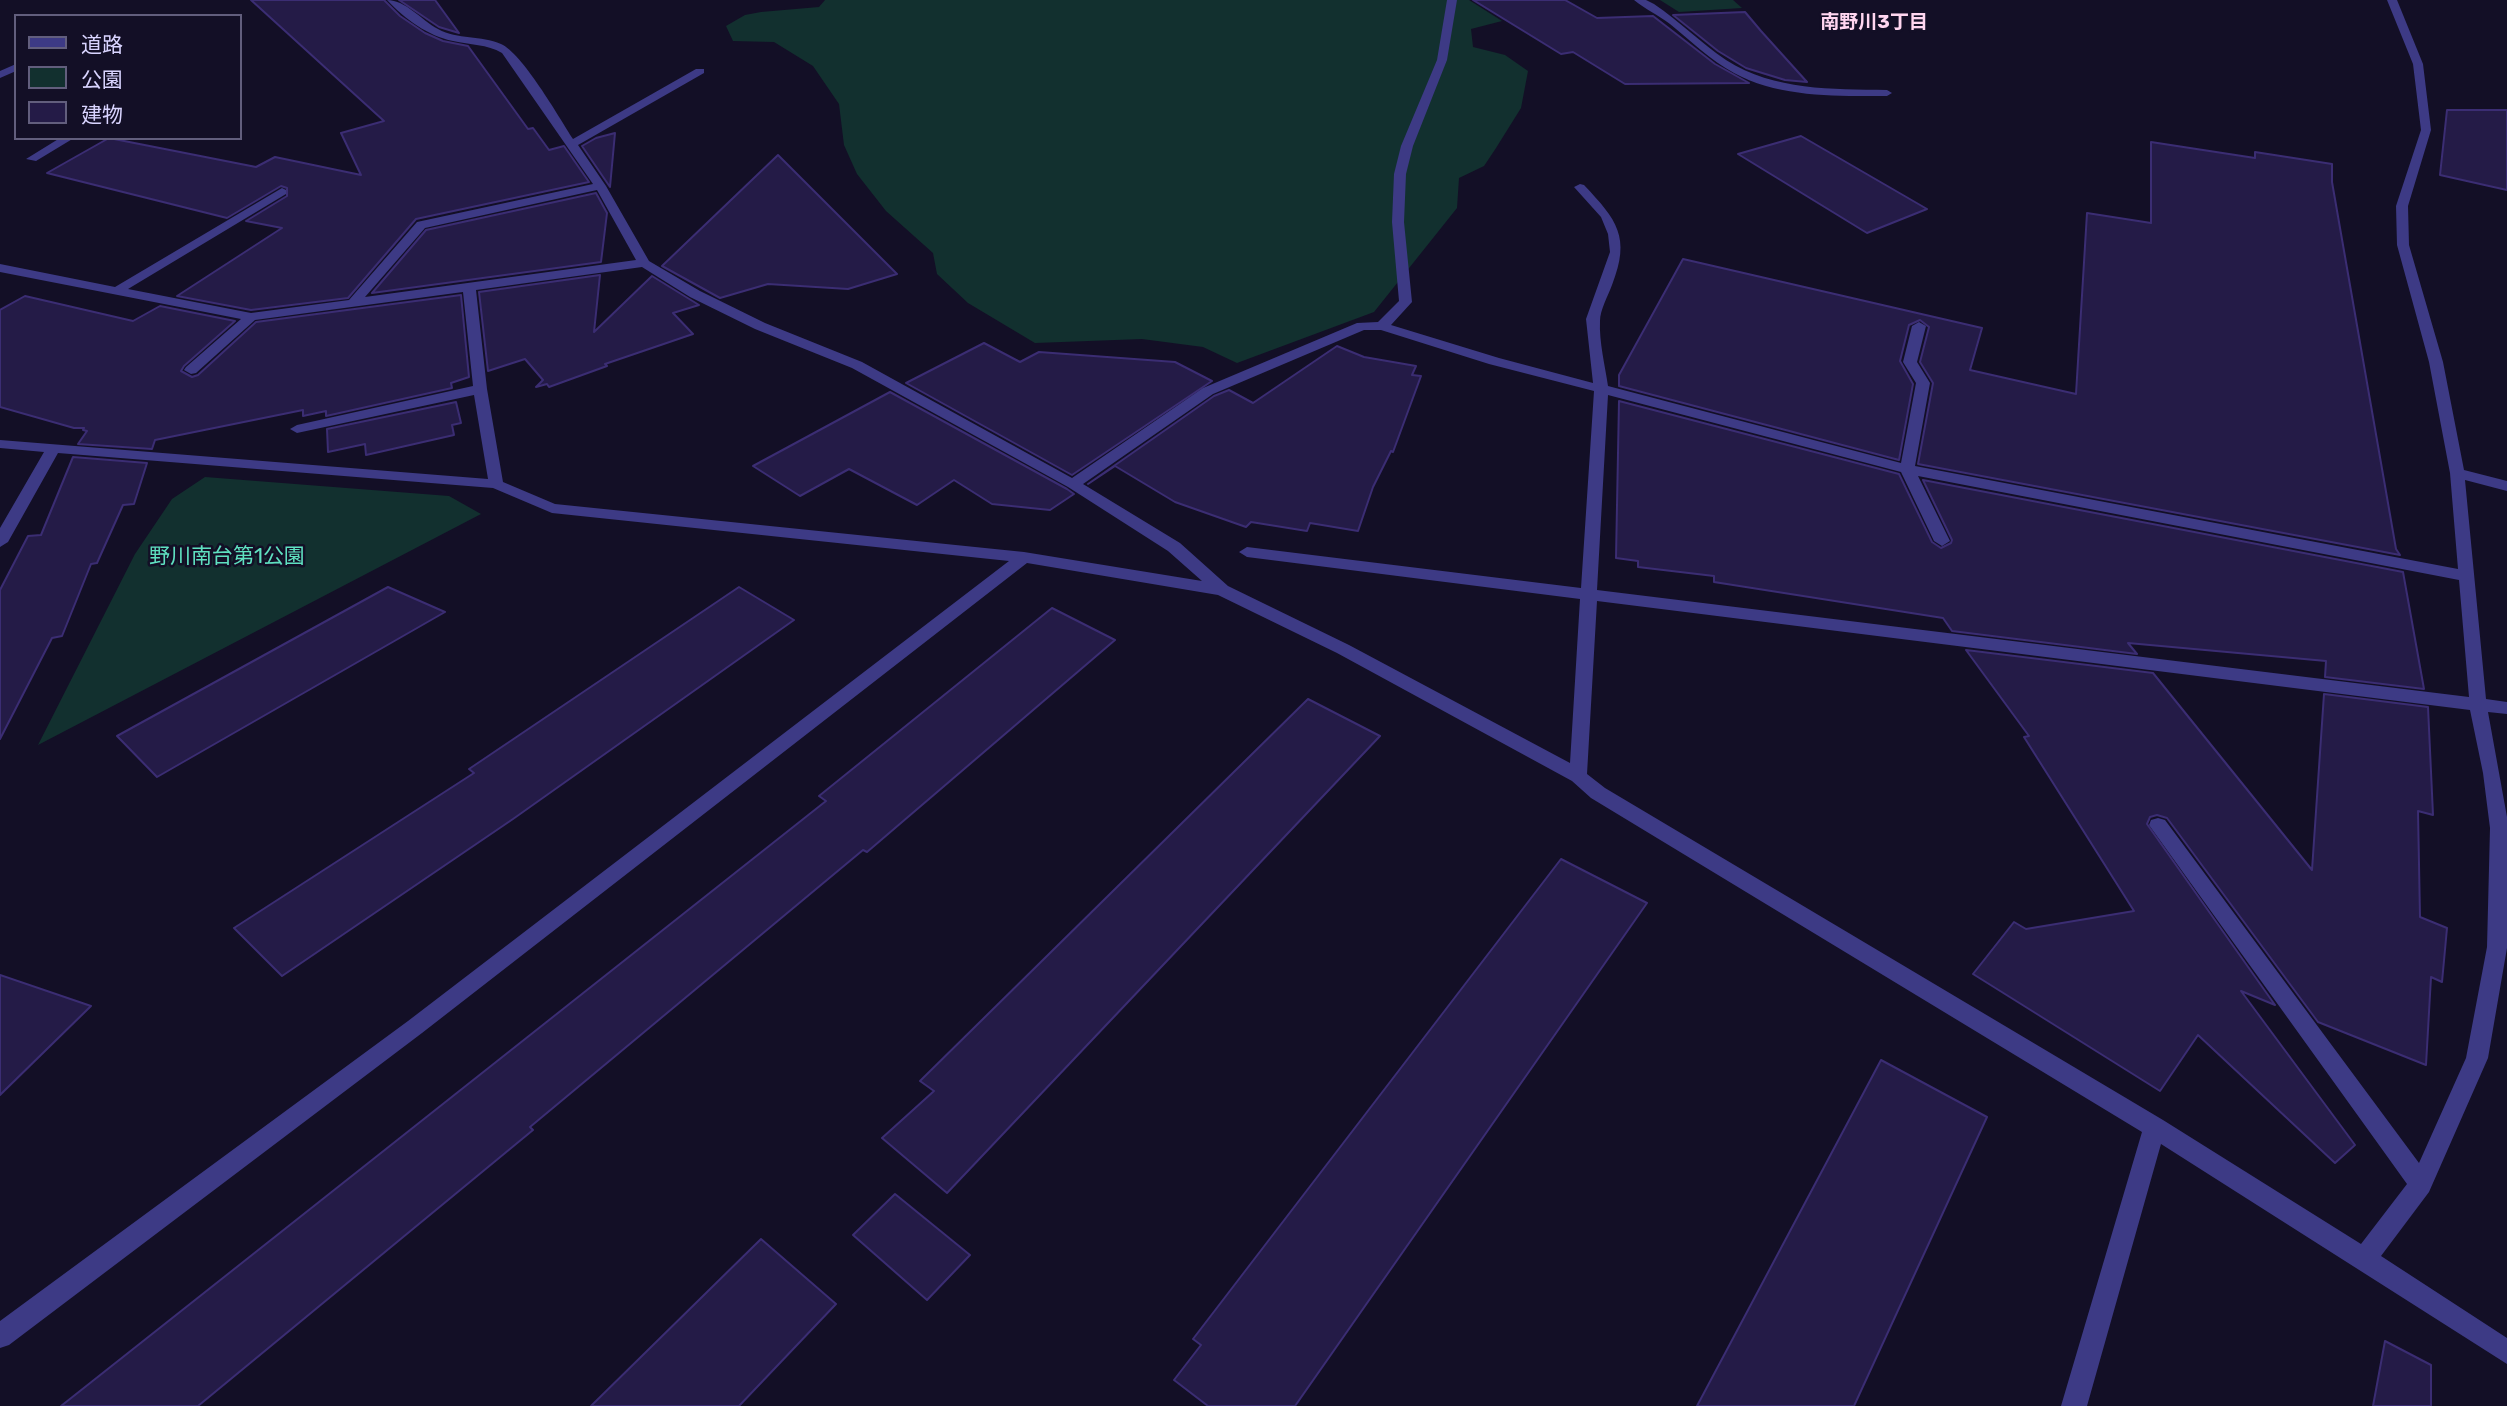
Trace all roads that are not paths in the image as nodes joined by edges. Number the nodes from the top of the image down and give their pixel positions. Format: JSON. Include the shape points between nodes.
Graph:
{"nodes":[{"id":1,"x":392,"y":0,"type":"edge"},
{"id":2,"x":1452,"y":0,"type":"edge"},
{"id":3,"x":1639,"y":0,"type":"edge"},
{"id":4,"x":2392,"y":0,"type":"edge"},
{"id":5,"x":700,"y":71,"type":"dead end"},
{"id":6,"x":1887,"y":93,"type":"dead end"},
{"id":7,"x":65,"y":140,"type":"edge"},
{"id":8,"x":570,"y":145,"type":"junction"},
{"id":9,"x":32,"y":159,"type":"dead end"},
{"id":10,"x":600,"y":186,"type":"junction"},
{"id":11,"x":1580,"y":187,"type":"dead end"},
{"id":12,"x":282,"y":191,"type":"dead end"},
{"id":13,"x":644,"y":263,"type":"junction"},
{"id":14,"x":0,"y":268,"type":"edge"},
{"id":15,"x":469,"y":286,"type":"junction"},
{"id":16,"x":118,"y":290,"type":"junction"},
{"id":17,"x":353,"y":303,"type":"junction"},
{"id":18,"x":251,"y":317,"type":"junction"},
{"id":19,"x":1382,"y":326,"type":"junction"},
{"id":20,"x":1919,"y":326,"type":"dead end"},
{"id":21,"x":191,"y":370,"type":"dead end"},
{"id":22,"x":480,"y":388,"type":"junction"},
{"id":23,"x":1601,"y":389,"type":"junction"},
{"id":24,"x":296,"y":429,"type":"dead end"},
{"id":25,"x":0,"y":444,"type":"edge"},
{"id":26,"x":53,"y":449,"type":"junction"},
{"id":27,"x":1907,"y":469,"type":"junction"},
{"id":28,"x":2457,"y":473,"type":"junction"},
{"id":29,"x":496,"y":484,"type":"junction"},
{"id":30,"x":1073,"y":484,"type":"junction"},
{"id":31,"x":2507,"y":486,"type":"edge"},
{"id":32,"x":1942,"y":541,"type":"dead end"},
{"id":33,"x":0,"y":542,"type":"edge"},
{"id":34,"x":1247,"y":552,"type":"dead end"},
{"id":35,"x":1024,"y":557,"type":"junction"},
{"id":36,"x":2466,"y":576,"type":"junction"},
{"id":37,"x":1222,"y":590,"type":"junction"},
{"id":38,"x":1589,"y":593,"type":"junction"},
{"id":39,"x":2478,"y":704,"type":"junction"},
{"id":40,"x":2507,"y":708,"type":"edge"},
{"id":41,"x":1578,"y":776,"type":"junction"},
{"id":42,"x":2500,"y":777,"type":"edge"},
{"id":43,"x":2158,"y":825,"type":"dead end"},
{"id":44,"x":2155,"y":1128,"type":"junction"},
{"id":45,"x":2421,"y":1184,"type":"junction"},
{"id":46,"x":2365,"y":1258,"type":"junction"},
{"id":47,"x":0,"y":1336,"type":"edge"},
{"id":48,"x":2507,"y":1352,"type":"edge"},
{"id":49,"x":2074,"y":1406,"type":"edge"}],
"edges":[{"from":1,"to":8,"type":"street","via":[[441,34],[492,43],[513,54]]},
{"from":2,"to":19,"type":"street","via":[[1449,37],[1400,173],[1397,206],[1406,302]]},
{"from":3,"to":6,"type":"street","via":[[1673,20],[1742,75],[1781,87]]},
{"from":4,"to":28,"type":"street","via":[[2418,64],[2426,130],[2402,205],[2403,245],[2436,362]]},
{"from":5,"to":8,"type":"street"},
{"from":7,"to":9,"type":"street"},
{"from":8,"to":10,"type":"street"},
{"from":10,"to":13,"type":"street"},
{"from":10,"to":17,"type":"street","via":[[421,225]]},
{"from":11,"to":23,"type":"street","via":[[1607,216],[1616,252],[1593,319]]},
{"from":12,"to":16,"type":"street"},
{"from":13,"to":15,"type":"street"},
{"from":13,"to":30,"type":"street","via":[[760,326],[857,365]]},
{"from":14,"to":16,"type":"street"},
{"from":15,"to":17,"type":"street"},
{"from":15,"to":22,"type":"street"},
{"from":16,"to":18,"type":"street"},
{"from":17,"to":18,"type":"street"},
{"from":18,"to":21,"type":"street"},
{"from":19,"to":23,"type":"street","via":[[1494,362]]},
{"from":19,"to":30,"type":"street","via":[[1362,326],[1208,391]]},
{"from":20,"to":27,"type":"street","via":[[1910,362],[1923,383]]},
{"from":22,"to":24,"type":"street"},
{"from":22,"to":29,"type":"street"},
{"from":23,"to":27,"type":"street"},
{"from":23,"to":38,"type":"street"},
{"from":25,"to":26,"type":"street"},
{"from":26,"to":29,"type":"street"},
{"from":26,"to":33,"type":"street"},
{"from":27,"to":32,"type":"street"},
{"from":27,"to":36,"type":"street"},
{"from":28,"to":31,"type":"street"},
{"from":28,"to":36,"type":"street"},
{"from":29,"to":35,"type":"street","via":[[552,508]]},
{"from":30,"to":37,"type":"street","via":[[1174,547]]},
{"from":34,"to":38,"type":"street"},
{"from":35,"to":37,"type":"street"},
{"from":35,"to":47,"type":"street","via":[[415,1027]]},
{"from":36,"to":39,"type":"street"},
{"from":37,"to":41,"type":"street","via":[[1343,649]]},
{"from":38,"to":39,"type":"street"},
{"from":38,"to":41,"type":"street"},
{"from":39,"to":40,"type":"street"},
{"from":39,"to":42,"type":"street"},
{"from":41,"to":44,"type":"street","via":[[1598,793]]},
{"from":42,"to":45,"type":"street","via":[[2497,947],[2477,1058]]},
{"from":43,"to":45,"type":"street"},
{"from":44,"to":46,"type":"street"},
{"from":44,"to":49,"type":"street"},
{"from":45,"to":46,"type":"street"},
{"from":46,"to":48,"type":"street"}]}
